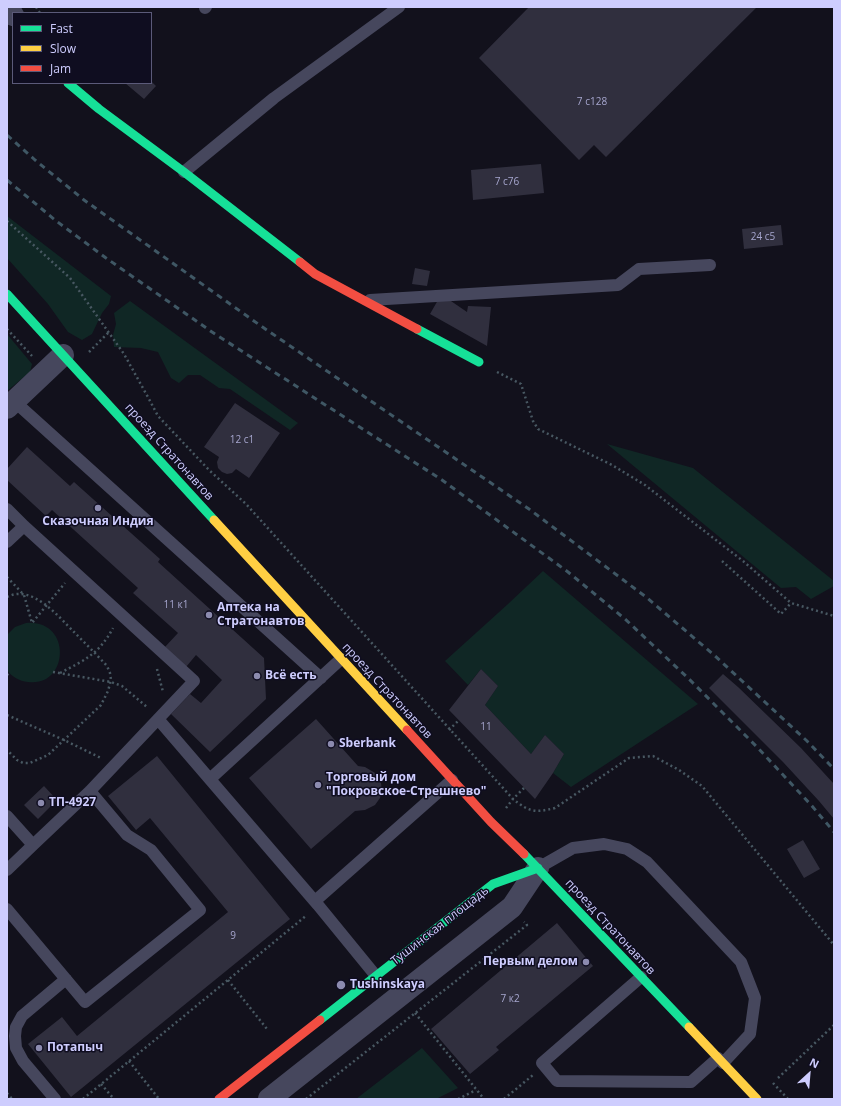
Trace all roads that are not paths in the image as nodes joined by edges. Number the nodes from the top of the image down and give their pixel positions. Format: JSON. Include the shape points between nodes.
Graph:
{"nodes":[{"id":1,"x":399,"y":7,"type":"edge"},
{"id":2,"x":69,"y":84,"type":"edge"},
{"id":3,"x":184,"y":172,"type":"junction"},
{"id":4,"x":710,"y":265,"type":"dead end"},
{"id":5,"x":7,"y":294,"type":"edge"},
{"id":6,"x":365,"y":301,"type":"junction"},
{"id":7,"x":63,"y":355,"type":"junction"},
{"id":8,"x":479,"y":362,"type":"road end"},
{"id":9,"x":10,"y":405,"type":"edge"},
{"id":10,"x":7,"y":509,"type":"edge"},
{"id":11,"x":24,"y":526,"type":"junction"},
{"id":12,"x":7,"y":542,"type":"edge"},
{"id":13,"x":341,"y":659,"type":"junction"},
{"id":14,"x":321,"y":678,"type":"junction"},
{"id":15,"x":162,"y":715,"type":"junction"},
{"id":16,"x":210,"y":780,"type":"junction"},
{"id":17,"x":452,"y":780,"type":"junction"},
{"id":18,"x":90,"y":791,"type":"junction"},
{"id":19,"x":7,"y":816,"type":"edge"},
{"id":20,"x":33,"y":845,"type":"junction"},
{"id":21,"x":538,"y":868,"type":"junction"},
{"id":22,"x":7,"y":870,"type":"edge"},
{"id":23,"x":317,"y":903,"type":"junction"},
{"id":24,"x":7,"y":909,"type":"edge"},
{"id":25,"x":376,"y":976,"type":"junction"},
{"id":26,"x":641,"y":977,"type":"junction"},
{"id":27,"x":66,"y":979,"type":"junction"},
{"id":28,"x":720,"y":1060,"type":"junction"},
{"id":29,"x":55,"y":1099,"type":"edge"},
{"id":30,"x":219,"y":1099,"type":"edge"},
{"id":31,"x":269,"y":1099,"type":"edge"},
{"id":32,"x":757,"y":1099,"type":"edge"}],
"edges":[{"from":1,"to":3,"type":"lane","via":[[274,98]]},
{"from":2,"to":3,"type":"street"},
{"from":3,"to":6,"type":"street","via":[[315,274]]},
{"from":4,"to":6,"type":"lane","via":[[639,269],[618,285]]},
{"from":5,"to":7,"type":"street","name":"проезд Стратонавтов"},
{"from":6,"to":8,"type":"street"},
{"from":7,"to":9,"type":"street"},
{"from":7,"to":13,"type":"street","name":"проезд Стратонавтов"},
{"from":9,"to":14,"type":"lane"},
{"from":10,"to":11,"type":"lane"},
{"from":11,"to":12,"type":"lane"},
{"from":11,"to":15,"type":"lane","via":[[194,681]]},
{"from":13,"to":14,"type":"lane"},
{"from":13,"to":17,"type":"street","name":"проезд Стратонавтов"},
{"from":14,"to":16,"type":"lane"},
{"from":15,"to":16,"type":"lane"},
{"from":15,"to":18,"type":"lane"},
{"from":16,"to":23,"type":"lane"},
{"from":17,"to":21,"type":"street","name":"проезд Стратонавтов"},
{"from":17,"to":23,"type":"lane"},
{"from":18,"to":20,"type":"lane"},
{"from":18,"to":27,"type":"lane","via":[[127,835],[151,850],[200,910],[85,1002]]},
{"from":19,"to":20,"type":"lane"},
{"from":20,"to":22,"type":"lane"},
{"from":21,"to":25,"type":"street","name":"Тушинская площадь","via":[[493,884]]},
{"from":21,"to":26,"type":"street","name":"проезд Стратонавтов"},
{"from":21,"to":28,"type":"lane","via":[[573,848],[604,844],[627,849],[647,862],[741,962],[755,998],[750,1034]]},
{"from":21,"to":31,"type":"street","via":[[512,907]]},
{"from":23,"to":25,"type":"lane"},
{"from":24,"to":27,"type":"lane"},
{"from":25,"to":30,"type":"street","name":"Тушинская площадь"},
{"from":26,"to":28,"type":"street","name":"проезд Стратонавтов"},
{"from":26,"to":28,"type":"lane","via":[[542,1063],[557,1081],[691,1082]]},
{"from":27,"to":29,"type":"lane","via":[[22,1016],[16,1026],[15,1036],[16,1048],[23,1061]]},
{"from":28,"to":32,"type":"street","name":"проезд Стратонавтов"}]}
